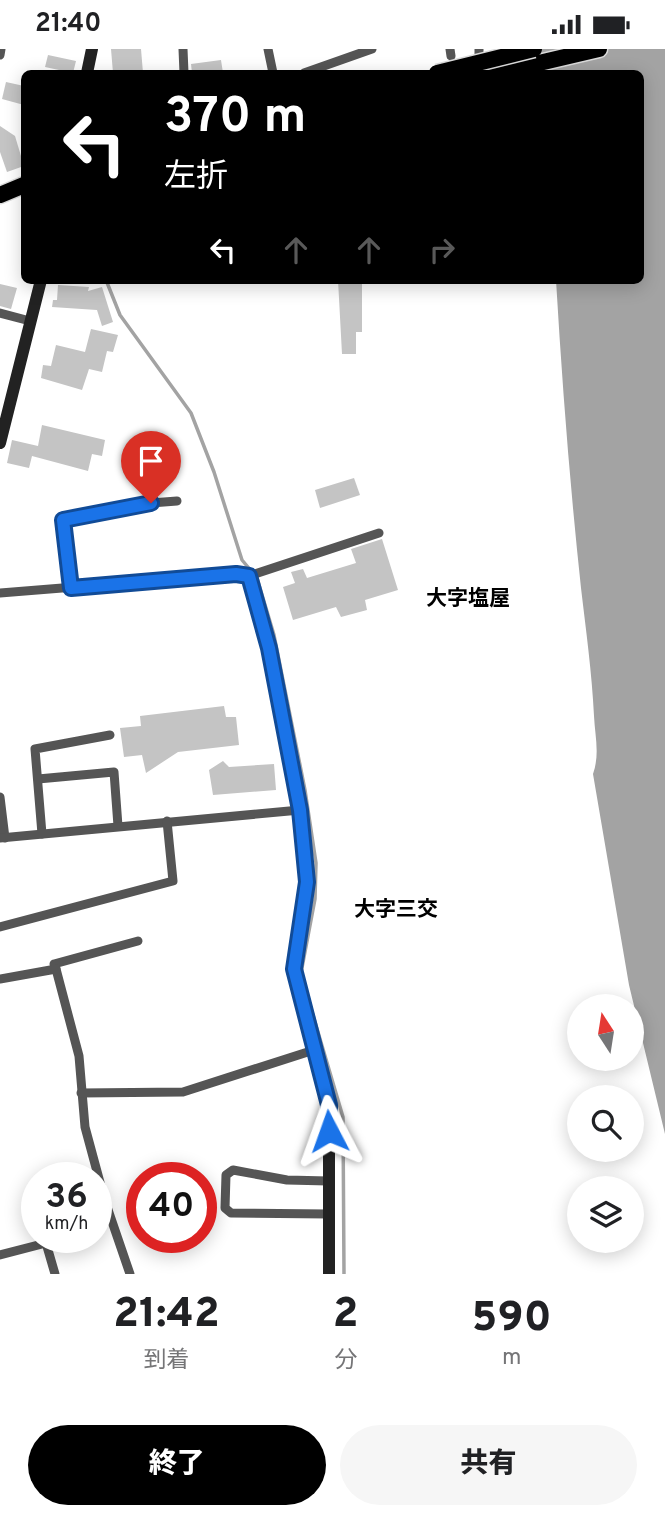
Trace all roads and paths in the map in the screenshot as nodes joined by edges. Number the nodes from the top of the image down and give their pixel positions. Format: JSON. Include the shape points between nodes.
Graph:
{"nodes":[{"id":1,"x":1,"y":49,"type":"edge"},
{"id":2,"x":92,"y":49,"type":"edge"},
{"id":3,"x":183,"y":49,"type":"edge"},
{"id":4,"x":268,"y":49,"type":"edge"},
{"id":5,"x":372,"y":49,"type":"edge"},
{"id":6,"x":534,"y":49,"type":"edge"},
{"id":7,"x":598,"y":49,"type":"edge"},
{"id":8,"x":0,"y":55,"type":"edge"},
{"id":9,"x":479,"y":56,"type":"edge"},
{"id":10,"x":88,"y":70,"type":"edge"},
{"id":11,"x":184,"y":70,"type":"edge"},
{"id":12,"x":272,"y":70,"type":"edge"},
{"id":13,"x":312,"y":70,"type":"edge"},
{"id":14,"x":444,"y":70,"type":"edge"},
{"id":15,"x":509,"y":70,"type":"edge"},
{"id":16,"x":21,"y":186,"type":"edge"},
{"id":17,"x":0,"y":195,"type":"edge"},
{"id":18,"x":21,"y":198,"type":"edge"},
{"id":19,"x":0,"y":205,"type":"edge"},
{"id":20,"x":40,"y":284,"type":"edge"},
{"id":21,"x":0,"y":313,"type":"edge"},
{"id":22,"x":30,"y":321,"type":"junction"},
{"id":23,"x":0,"y":443,"type":"edge"},
{"id":24,"x":177,"y":501,"type":"dead end"},
{"id":25,"x":379,"y":533,"type":"dead end"},
{"id":26,"x":249,"y":576,"type":"junction"},
{"id":27,"x":71,"y":588,"type":"junction"},
{"id":28,"x":0,"y":593,"type":"edge"},
{"id":29,"x":110,"y":735,"type":"dead end"},
{"id":30,"x":38,"y":779,"type":"junction"},
{"id":31,"x":0,"y":797,"type":"edge"},
{"id":32,"x":300,"y":810,"type":"junction"},
{"id":33,"x":167,"y":821,"type":"junction"},
{"id":34,"x":118,"y":826,"type":"junction"},
{"id":35,"x":43,"y":834,"type":"junction"},
{"id":36,"x":2,"y":838,"type":"edge"},
{"id":37,"x":0,"y":927,"type":"edge"},
{"id":38,"x":138,"y":941,"type":"dead end"},
{"id":39,"x":56,"y":969,"type":"junction"},
{"id":40,"x":0,"y":979,"type":"edge"},
{"id":41,"x":314,"y":1050,"type":"junction"},
{"id":42,"x":81,"y":1093,"type":"junction"},
{"id":43,"x":94,"y":1162,"type":"edge"},
{"id":44,"x":328,"y":1181,"type":"junction"},
{"id":45,"x":328,"y":1214,"type":"junction"},
{"id":46,"x":112,"y":1221,"type":"edge"},
{"id":47,"x":21,"y":1250,"type":"edge"},
{"id":48,"x":49,"y":1253,"type":"edge"},
{"id":49,"x":0,"y":1255,"type":"edge"},
{"id":50,"x":55,"y":1274,"type":"edge"},
{"id":51,"x":130,"y":1274,"type":"edge"},
{"id":52,"x":329,"y":1274,"type":"edge"}],
"edges":[{"from":1,"to":8,"type":"street"},
{"from":2,"to":10,"type":"street"},
{"from":3,"to":11,"type":"street"},
{"from":4,"to":12,"type":"street"},
{"from":5,"to":13,"type":"street"},
{"from":6,"to":9,"type":"highway","bridge":true},
{"from":7,"to":15,"type":"highway"},
{"from":9,"to":14,"type":"highway","bridge":true},
{"from":16,"to":17,"type":"highway"},
{"from":18,"to":19,"type":"highway"},
{"from":20,"to":22,"type":"street"},
{"from":21,"to":22,"type":"street"},
{"from":22,"to":23,"type":"street"},
{"from":24,"to":27,"type":"street","via":[[63,520]]},
{"from":25,"to":26,"type":"street"},
{"from":26,"to":27,"type":"street"},
{"from":26,"to":32,"type":"street","via":[[269,648]]},
{"from":27,"to":28,"type":"street"},
{"from":29,"to":30,"type":"street","via":[[35,749]]},
{"from":30,"to":34,"type":"street","via":[[114,772]]},
{"from":30,"to":35,"type":"street"},
{"from":31,"to":36,"type":"street"},
{"from":32,"to":33,"type":"street"},
{"from":32,"to":41,"type":"street","via":[[307,882],[294,969]]},
{"from":33,"to":34,"type":"street"},
{"from":33,"to":37,"type":"street","via":[[173,881]]},
{"from":34,"to":35,"type":"street"},
{"from":35,"to":36,"type":"street"},
{"from":38,"to":39,"type":"street","via":[[54,964]]},
{"from":39,"to":40,"type":"street"},
{"from":39,"to":42,"type":"street","via":[[79,1056]]},
{"from":41,"to":42,"type":"street","via":[[183,1091]]},
{"from":41,"to":44,"type":"street","via":[[329,1105]]},
{"from":42,"to":43,"type":"street"},
{"from":44,"to":45,"type":"street"},
{"from":44,"to":45,"type":"street","via":[[287,1180],[233,1170],[226,1175],[225,1208],[231,1213]]},
{"from":45,"to":52,"type":"street"},
{"from":46,"to":51,"type":"street"},
{"from":47,"to":49,"type":"street"},
{"from":48,"to":50,"type":"street"}]}
